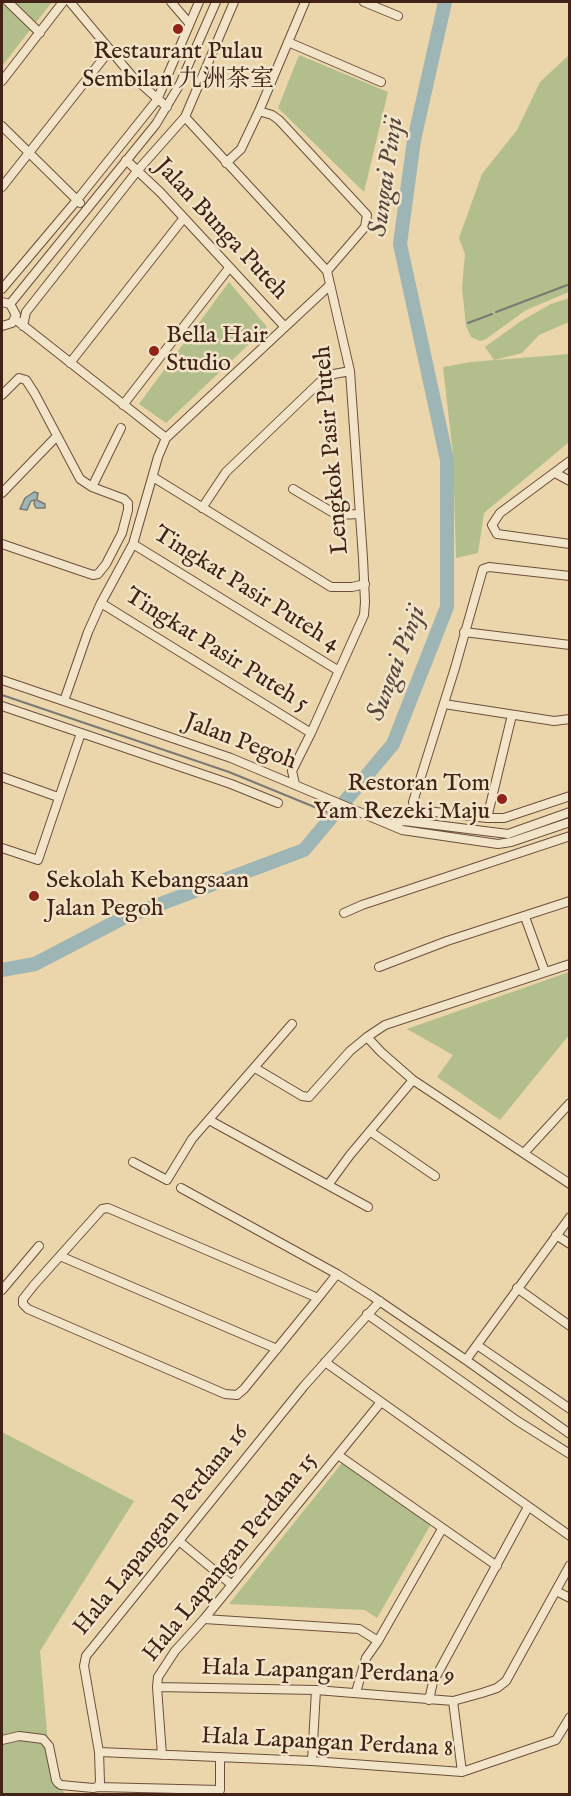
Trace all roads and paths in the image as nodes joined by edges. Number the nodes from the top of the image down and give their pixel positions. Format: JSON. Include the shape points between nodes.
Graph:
{"nodes":[{"id":1,"x":8,"y":2,"type":"edge"},
{"id":2,"x":63,"y":2,"type":"edge"},
{"id":3,"x":70,"y":2,"type":"edge"},
{"id":4,"x":171,"y":2,"type":"edge"},
{"id":5,"x":199,"y":2,"type":"edge"},
{"id":6,"x":216,"y":2,"type":"edge"},
{"id":7,"x":234,"y":2,"type":"edge"},
{"id":8,"x":305,"y":2,"type":"edge"},
{"id":9,"x":364,"y":2,"type":"edge"},
{"id":10,"x":398,"y":16,"type":"dead end"},
{"id":11,"x":189,"y":23,"type":"junction"},
{"id":12,"x":40,"y":33,"type":"junction"},
{"id":13,"x":288,"y":42,"type":"junction"},
{"id":14,"x":110,"y":50,"type":"junction"},
{"id":15,"x":2,"y":81,"type":"edge"},
{"id":16,"x":381,"y":82,"type":"dead end"},
{"id":17,"x":157,"y":100,"type":"junction"},
{"id":18,"x":167,"y":107,"type":"junction"},
{"id":19,"x":259,"y":111,"type":"junction"},
{"id":20,"x":185,"y":117,"type":"junction"},
{"id":21,"x":2,"y":126,"type":"edge"},
{"id":22,"x":29,"y":153,"type":"junction"},
{"id":23,"x":126,"y":160,"type":"junction"},
{"id":24,"x":226,"y":163,"type":"junction"},
{"id":25,"x":138,"y":170,"type":"junction"},
{"id":26,"x":2,"y":187,"type":"edge"},
{"id":27,"x":77,"y":200,"type":"junction"},
{"id":28,"x":87,"y":208,"type":"junction"},
{"id":29,"x":183,"y":219,"type":"junction"},
{"id":30,"x":229,"y":267,"type":"junction"},
{"id":31,"x":327,"y":271,"type":"junction"},
{"id":32,"x":330,"y":285,"type":"junction"},
{"id":33,"x":2,"y":289,"type":"edge"},
{"id":34,"x":2,"y":302,"type":"edge"},
{"id":35,"x":10,"y":304,"type":"junction"},
{"id":36,"x":15,"y":319,"type":"junction"},
{"id":37,"x":23,"y":326,"type":"junction"},
{"id":38,"x":2,"y":327,"type":"edge"},
{"id":39,"x":285,"y":327,"type":"junction"},
{"id":40,"x":70,"y":363,"type":"junction"},
{"id":41,"x":350,"y":371,"type":"junction"},
{"id":42,"x":2,"y":395,"type":"edge"},
{"id":43,"x":123,"y":405,"type":"junction"},
{"id":44,"x":121,"y":428,"type":"dead end"},
{"id":45,"x":57,"y":436,"type":"junction"},
{"id":46,"x":166,"y":438,"type":"junction"},
{"id":47,"x":570,"y":461,"type":"edge"},
{"id":48,"x":555,"y":472,"type":"junction"},
{"id":49,"x":153,"y":477,"type":"junction"},
{"id":50,"x":570,"y":481,"type":"edge"},
{"id":51,"x":92,"y":487,"type":"junction"},
{"id":52,"x":293,"y":489,"type":"dead end"},
{"id":53,"x":2,"y":492,"type":"edge"},
{"id":54,"x":202,"y":508,"type":"junction"},
{"id":55,"x":360,"y":514,"type":"junction"},
{"id":56,"x":133,"y":543,"type":"junction"},
{"id":57,"x":2,"y":544,"type":"edge"},
{"id":58,"x":570,"y":544,"type":"edge"},
{"id":59,"x":570,"y":576,"type":"edge"},
{"id":60,"x":365,"y":584,"type":"junction"},
{"id":61,"x":101,"y":603,"type":"junction"},
{"id":62,"x":464,"y":632,"type":"junction"},
{"id":63,"x":570,"y":645,"type":"edge"},
{"id":64,"x":339,"y":670,"type":"junction"},
{"id":65,"x":2,"y":680,"type":"edge"},
{"id":66,"x":64,"y":701,"type":"junction"},
{"id":67,"x":444,"y":704,"type":"junction"},
{"id":68,"x":2,"y":706,"type":"edge"},
{"id":69,"x":512,"y":715,"type":"junction"},
{"id":70,"x":570,"y":719,"type":"edge"},
{"id":71,"x":81,"y":733,"type":"junction"},
{"id":72,"x":312,"y":733,"type":"junction"},
{"id":73,"x":292,"y":771,"type":"junction"},
{"id":74,"x":2,"y":777,"type":"edge"},
{"id":75,"x":276,"y":777,"type":"junction"},
{"id":76,"x":297,"y":785,"type":"junction"},
{"id":77,"x":570,"y":796,"type":"edge"},
{"id":78,"x":58,"y":797,"type":"junction"},
{"id":79,"x":278,"y":803,"type":"dead end"},
{"id":80,"x":570,"y":812,"type":"edge"},
{"id":81,"x":487,"y":818,"type":"junction"},
{"id":82,"x":570,"y":822,"type":"edge"},
{"id":83,"x":390,"y":824,"type":"junction"},
{"id":84,"x":570,"y":836,"type":"edge"},
{"id":85,"x":2,"y":848,"type":"edge"},
{"id":86,"x":570,"y":900,"type":"edge"},
{"id":87,"x":344,"y":914,"type":"dead end"},
{"id":88,"x":525,"y":916,"type":"junction"},
{"id":89,"x":570,"y":964,"type":"edge"},
{"id":90,"x":379,"y":967,"type":"dead end"},
{"id":91,"x":545,"y":972,"type":"junction"},
{"id":92,"x":292,"y":1024,"type":"dead end"},
{"id":93,"x":367,"y":1036,"type":"junction"},
{"id":94,"x":255,"y":1068,"type":"junction"},
{"id":95,"x":413,"y":1080,"type":"junction"},
{"id":96,"x":570,"y":1103,"type":"edge"},
{"id":97,"x":208,"y":1120,"type":"junction"},
{"id":98,"x":371,"y":1132,"type":"junction"},
{"id":99,"x":524,"y":1153,"type":"junction"},
{"id":100,"x":133,"y":1162,"type":"dead end"},
{"id":101,"x":435,"y":1176,"type":"dead end"},
{"id":102,"x":570,"y":1184,"type":"edge"},
{"id":103,"x":328,"y":1185,"type":"junction"},
{"id":104,"x":181,"y":1188,"type":"dead end"},
{"id":105,"x":368,"y":1207,"type":"dead end"},
{"id":106,"x":570,"y":1217,"type":"edge"},
{"id":107,"x":556,"y":1234,"type":"junction"},
{"id":108,"x":570,"y":1244,"type":"edge"},
{"id":109,"x":39,"y":1246,"type":"dead end"},
{"id":110,"x":60,"y":1256,"type":"junction"},
{"id":111,"x":337,"y":1274,"type":"junction"},
{"id":112,"x":517,"y":1288,"type":"junction"},
{"id":113,"x":2,"y":1290,"type":"edge"},
{"id":114,"x":318,"y":1298,"type":"junction"},
{"id":115,"x":380,"y":1301,"type":"junction"},
{"id":116,"x":367,"y":1314,"type":"junction"},
{"id":117,"x":570,"y":1326,"type":"edge"},
{"id":118,"x":477,"y":1345,"type":"junction"},
{"id":119,"x":277,"y":1349,"type":"junction"},
{"id":120,"x":466,"y":1360,"type":"junction"},
{"id":121,"x":325,"y":1362,"type":"junction"},
{"id":122,"x":381,"y":1402,"type":"junction"},
{"id":123,"x":570,"y":1409,"type":"edge"},
{"id":124,"x":570,"y":1434,"type":"edge"},
{"id":125,"x":570,"y":1454,"type":"edge"},
{"id":126,"x":338,"y":1455,"type":"junction"},
{"id":127,"x":528,"y":1507,"type":"junction"},
{"id":128,"x":442,"y":1529,"type":"junction"},
{"id":129,"x":570,"y":1536,"type":"edge"},
{"id":130,"x":179,"y":1541,"type":"junction"},
{"id":131,"x":570,"y":1565,"type":"edge"},
{"id":132,"x":497,"y":1566,"type":"junction"},
{"id":133,"x":232,"y":1585,"type":"junction"},
{"id":134,"x":556,"y":1591,"type":"junction"},
{"id":135,"x":570,"y":1598,"type":"edge"},
{"id":136,"x":204,"y":1619,"type":"junction"},
{"id":137,"x":378,"y":1641,"type":"junction"},
{"id":138,"x":157,"y":1687,"type":"junction"},
{"id":139,"x":316,"y":1690,"type":"junction"},
{"id":140,"x":356,"y":1692,"type":"junction"},
{"id":141,"x":429,"y":1700,"type":"junction"},
{"id":142,"x":453,"y":1701,"type":"junction"},
{"id":143,"x":570,"y":1717,"type":"edge"},
{"id":144,"x":2,"y":1740,"type":"edge"},
{"id":145,"x":99,"y":1752,"type":"junction"},
{"id":146,"x":162,"y":1755,"type":"junction"},
{"id":147,"x":220,"y":1758,"type":"junction"},
{"id":148,"x":312,"y":1761,"type":"junction"},
{"id":149,"x":462,"y":1772,"type":"junction"},
{"id":150,"x":98,"y":1787,"type":"junction"},
{"id":151,"x":148,"y":1792,"type":"edge"},
{"id":152,"x":184,"y":1792,"type":"edge"}],
"edges":[{"from":1,"to":12,"type":"street"},
{"from":2,"to":12,"type":"street"},
{"from":3,"to":14,"type":"street"},
{"from":4,"to":11,"type":"street"},
{"from":5,"to":11,"type":"street"},
{"from":6,"to":18,"type":"street"},
{"from":7,"to":20,"type":"street"},
{"from":8,"to":13,"type":"street"},
{"from":9,"to":10,"type":"street"},
{"from":11,"to":17,"type":"street"},
{"from":12,"to":15,"type":"street"},
{"from":13,"to":16,"type":"street"},
{"from":13,"to":19,"type":"street"},
{"from":14,"to":17,"type":"street"},
{"from":14,"to":22,"type":"street"},
{"from":17,"to":18,"type":"street"},
{"from":17,"to":27,"type":"street"},
{"from":18,"to":23,"type":"street"},
{"from":19,"to":24,"type":"street","via":[[241,148]]},
{"from":19,"to":31,"type":"street","via":[[279,120],[367,215],[365,227]]},
{"from":20,"to":24,"type":"street"},
{"from":20,"to":25,"type":"street"},
{"from":21,"to":22,"type":"street"},
{"from":22,"to":26,"type":"street"},
{"from":22,"to":27,"type":"street"},
{"from":23,"to":25,"type":"street","name":"Jalan Bunga Puteh"},
{"from":23,"to":28,"type":"street"},
{"from":24,"to":31,"type":"street"},
{"from":25,"to":29,"type":"street","name":"Jalan Bunga Puteh"},
{"from":25,"to":37,"type":"street","via":[[26,312]]},
{"from":27,"to":28,"type":"street"},
{"from":27,"to":33,"type":"street"},
{"from":28,"to":35,"type":"street"},
{"from":29,"to":30,"type":"street","name":"Jalan Bunga Puteh"},
{"from":29,"to":40,"type":"street"},
{"from":30,"to":39,"type":"street","name":"Jalan Bunga Puteh"},
{"from":30,"to":43,"type":"street"},
{"from":31,"to":32,"type":"street","name":"Lengkok Pasir Puteh"},
{"from":32,"to":39,"type":"street"},
{"from":32,"to":41,"type":"street","name":"Lengkok Pasir Puteh"},
{"from":34,"to":35,"type":"street"},
{"from":35,"to":36,"type":"street"},
{"from":36,"to":37,"type":"street"},
{"from":36,"to":38,"type":"street"},
{"from":37,"to":40,"type":"street"},
{"from":39,"to":46,"type":"street"},
{"from":40,"to":43,"type":"street"},
{"from":41,"to":54,"type":"street","via":[[321,381],[226,472]]},
{"from":41,"to":55,"type":"street","name":"Lengkok Pasir Puteh"},
{"from":42,"to":45,"type":"street","via":[[19,378],[26,380]]},
{"from":43,"to":46,"type":"street"},
{"from":44,"to":51,"type":"street"},
{"from":45,"to":51,"type":"street","via":[[80,479]]},
{"from":45,"to":53,"type":"street"},
{"from":46,"to":49,"type":"street"},
{"from":47,"to":48,"type":"street"},
{"from":48,"to":50,"type":"street"},
{"from":48,"to":58,"type":"street","via":[[500,513],[492,525],[496,534]]},
{"from":49,"to":54,"type":"street"},
{"from":49,"to":56,"type":"street"},
{"from":51,"to":57,"type":"street","via":[[128,503],[122,533],[98,574]]},
{"from":52,"to":55,"type":"street","via":[[337,515]]},
{"from":54,"to":60,"type":"street","via":[[331,587]]},
{"from":55,"to":60,"type":"street","name":"Lengkok Pasir Puteh"},
{"from":56,"to":61,"type":"street"},
{"from":56,"to":64,"type":"street","name":"Tingkat Pasir Puteh 4"},
{"from":59,"to":62,"type":"street","via":[[483,568]]},
{"from":60,"to":64,"type":"street","name":"Lengkok Pasir Puteh","via":[[364,615]]},
{"from":61,"to":66,"type":"street"},
{"from":61,"to":72,"type":"street","name":"Tingkat Pasir Puteh 5"},
{"from":62,"to":63,"type":"street"},
{"from":62,"to":67,"type":"street"},
{"from":64,"to":72,"type":"street","name":"Lengkok Pasir Puteh"},
{"from":65,"to":66,"type":"street","name":"Jalan Pegoh"},
{"from":66,"to":75,"type":"street","name":"Jalan Pegoh"},
{"from":67,"to":69,"type":"street"},
{"from":67,"to":81,"type":"street","via":[[414,807]]},
{"from":68,"to":71,"type":"street","name":"Jalan Pegoh"},
{"from":69,"to":70,"type":"street","via":[[555,721]]},
{"from":69,"to":81,"type":"street"},
{"from":71,"to":78,"type":"street"},
{"from":71,"to":79,"type":"street","name":"Jalan Pegoh"},
{"from":72,"to":73,"type":"street","name":"Lengkok Pasir Puteh"},
{"from":73,"to":75,"type":"street"},
{"from":73,"to":76,"type":"street"},
{"from":74,"to":78,"type":"street"},
{"from":75,"to":76,"type":"street","name":"Jalan Pegoh"},
{"from":76,"to":83,"type":"street","name":"Jalan Pegoh"},
{"from":77,"to":81,"type":"street","via":[[511,817]]},
{"from":78,"to":85,"type":"street","via":[[38,860]]},
{"from":80,"to":83,"type":"street","name":"Jalan Pegoh","via":[[508,834],[404,821]]},
{"from":82,"to":83,"type":"street","via":[[498,844],[402,830]]},
{"from":84,"to":87,"type":"street"},
{"from":86,"to":88,"type":"street"},
{"from":88,"to":90,"type":"street"},
{"from":88,"to":91,"type":"street"},
{"from":89,"to":91,"type":"street"},
{"from":91,"to":93,"type":"street","via":[[385,1025]]},
{"from":92,"to":94,"type":"street"},
{"from":93,"to":94,"type":"street","via":[[309,1097]]},
{"from":93,"to":95,"type":"street"},
{"from":94,"to":97,"type":"street"},
{"from":95,"to":98,"type":"street"},
{"from":95,"to":99,"type":"street"},
{"from":96,"to":99,"type":"street"},
{"from":97,"to":100,"type":"street","via":[[167,1180]]},
{"from":97,"to":103,"type":"street"},
{"from":98,"to":101,"type":"street"},
{"from":98,"to":103,"type":"street"},
{"from":99,"to":102,"type":"street"},
{"from":103,"to":105,"type":"street"},
{"from":104,"to":111,"type":"street"},
{"from":106,"to":107,"type":"street"},
{"from":107,"to":108,"type":"street"},
{"from":107,"to":112,"type":"street"},
{"from":109,"to":113,"type":"street"},
{"from":110,"to":114,"type":"street","via":[[102,1209],[108,1209]]},
{"from":110,"to":119,"type":"street"},
{"from":110,"to":119,"type":"street","via":[[23,1299],[28,1309],[225,1394],[237,1395],[244,1389]]},
{"from":111,"to":114,"type":"street"},
{"from":111,"to":115,"type":"street"},
{"from":112,"to":117,"type":"street"},
{"from":112,"to":118,"type":"street"},
{"from":114,"to":119,"type":"street"},
{"from":115,"to":116,"type":"street","name":"Hala Lapangan Perdana 16"},
{"from":115,"to":120,"type":"street"},
{"from":116,"to":121,"type":"street","name":"Hala Lapangan Perdana 16"},
{"from":116,"to":125,"type":"street"},
{"from":118,"to":120,"type":"street"},
{"from":118,"to":123,"type":"street"},
{"from":120,"to":124,"type":"street"},
{"from":121,"to":122,"type":"street"},
{"from":121,"to":130,"type":"street","name":"Hala Lapangan Perdana 16"},
{"from":122,"to":126,"type":"street","name":"Hala Lapangan Perdana 15"},
{"from":122,"to":127,"type":"street"},
{"from":126,"to":128,"type":"street"},
{"from":126,"to":133,"type":"street","name":"Hala Lapangan Perdana 15"},
{"from":127,"to":129,"type":"street"},
{"from":127,"to":132,"type":"street"},
{"from":128,"to":132,"type":"street"},
{"from":128,"to":137,"type":"street"},
{"from":130,"to":133,"type":"street"},
{"from":130,"to":145,"type":"street","name":"Hala Lapangan Perdana 16","via":[[86,1656],[84,1666]]},
{"from":131,"to":134,"type":"street","name":"Hala Lapangan Perdana 9"},
{"from":132,"to":141,"type":"street","via":[[433,1682]]},
{"from":133,"to":136,"type":"street","name":"Hala Lapangan Perdana 15"},
{"from":134,"to":135,"type":"street"},
{"from":134,"to":142,"type":"street","name":"Hala Lapangan Perdana 9","via":[[506,1681],[498,1688]]},
{"from":136,"to":137,"type":"street","via":[[359,1629]]},
{"from":136,"to":138,"type":"street","name":"Hala Lapangan Perdana 15","via":[[165,1666]]},
{"from":137,"to":140,"type":"street","via":[[366,1658]]},
{"from":138,"to":139,"type":"street","name":"Hala Lapangan Perdana 9"},
{"from":138,"to":146,"type":"street","name":"Hala Lapangan Perdana 15"},
{"from":139,"to":140,"type":"street","name":"Hala Lapangan Perdana 9"},
{"from":139,"to":148,"type":"street"},
{"from":140,"to":141,"type":"street","name":"Hala Lapangan Perdana 9"},
{"from":141,"to":142,"type":"street","name":"Hala Lapangan Perdana 9"},
{"from":142,"to":149,"type":"street"},
{"from":143,"to":149,"type":"street","name":"Hala Lapangan Perdana 8","via":[[556,1740]]},
{"from":144,"to":150,"type":"street","via":[[19,1736],[43,1739],[49,1746],[56,1780],[61,1785]]},
{"from":145,"to":146,"type":"street","name":"Hala Lapangan Perdana 8"},
{"from":145,"to":150,"type":"street","name":"Hala Lapangan Perdana 16"},
{"from":146,"to":147,"type":"street","name":"Hala Lapangan Perdana 8"},
{"from":147,"to":148,"type":"street","name":"Hala Lapangan Perdana 8"},
{"from":147,"to":152,"type":"street","via":[[220,1790]]},
{"from":148,"to":149,"type":"street","name":"Hala Lapangan Perdana 8"},
{"from":150,"to":151,"type":"street"},
{"from":151,"to":152,"type":"street"}]}
